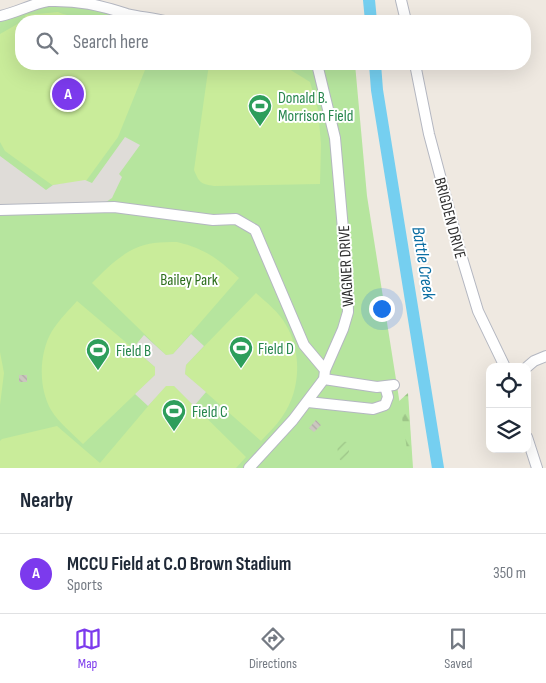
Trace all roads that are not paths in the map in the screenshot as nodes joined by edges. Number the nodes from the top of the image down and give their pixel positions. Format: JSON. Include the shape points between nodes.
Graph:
{"nodes":[{"id":1,"x":401,"y":0,"type":"edge"},
{"id":2,"x":132,"y":15,"type":"edge"},
{"id":3,"x":405,"y":15,"type":"edge"},
{"id":4,"x":0,"y":16,"type":"edge"},
{"id":5,"x":318,"y":70,"type":"edge"},
{"id":6,"x":416,"y":70,"type":"edge"},
{"id":7,"x":0,"y":210,"type":"edge"},
{"id":8,"x":546,"y":356,"type":"edge"},
{"id":9,"x":503,"y":363,"type":"edge"},
{"id":10,"x":531,"y":364,"type":"edge"},
{"id":11,"x":324,"y":375,"type":"junction"},
{"id":12,"x":308,"y":402,"type":"junction"},
{"id":13,"x":531,"y":449,"type":"edge"},
{"id":14,"x":249,"y":468,"type":"edge"},
{"id":15,"x":537,"y":468,"type":"edge"}],
"edges":[{"from":1,"to":3,"type":"street"},
{"from":2,"to":4,"type":"street","via":[[104,5],[74,0],[47,2]]},
{"from":5,"to":11,"type":"street","name":"WAGNER DRIVE","via":[[335,138],[348,312]]},
{"from":6,"to":9,"type":"street","name":"BRIGDEN DRIVE","via":[[429,134],[462,258],[478,311]]},
{"from":7,"to":11,"type":"street","via":[[114,207],[213,220],[236,219],[255,230],[304,345]]},
{"from":8,"to":10,"type":"street"},
{"from":11,"to":12,"type":"street","name":"WAGNER DRIVE"},
{"from":11,"to":12,"type":"street","via":[[377,387],[390,385],[385,405],[373,409]]},
{"from":12,"to":14,"type":"street","name":"WAGNER DRIVE"},
{"from":13,"to":15,"type":"street"}]}
